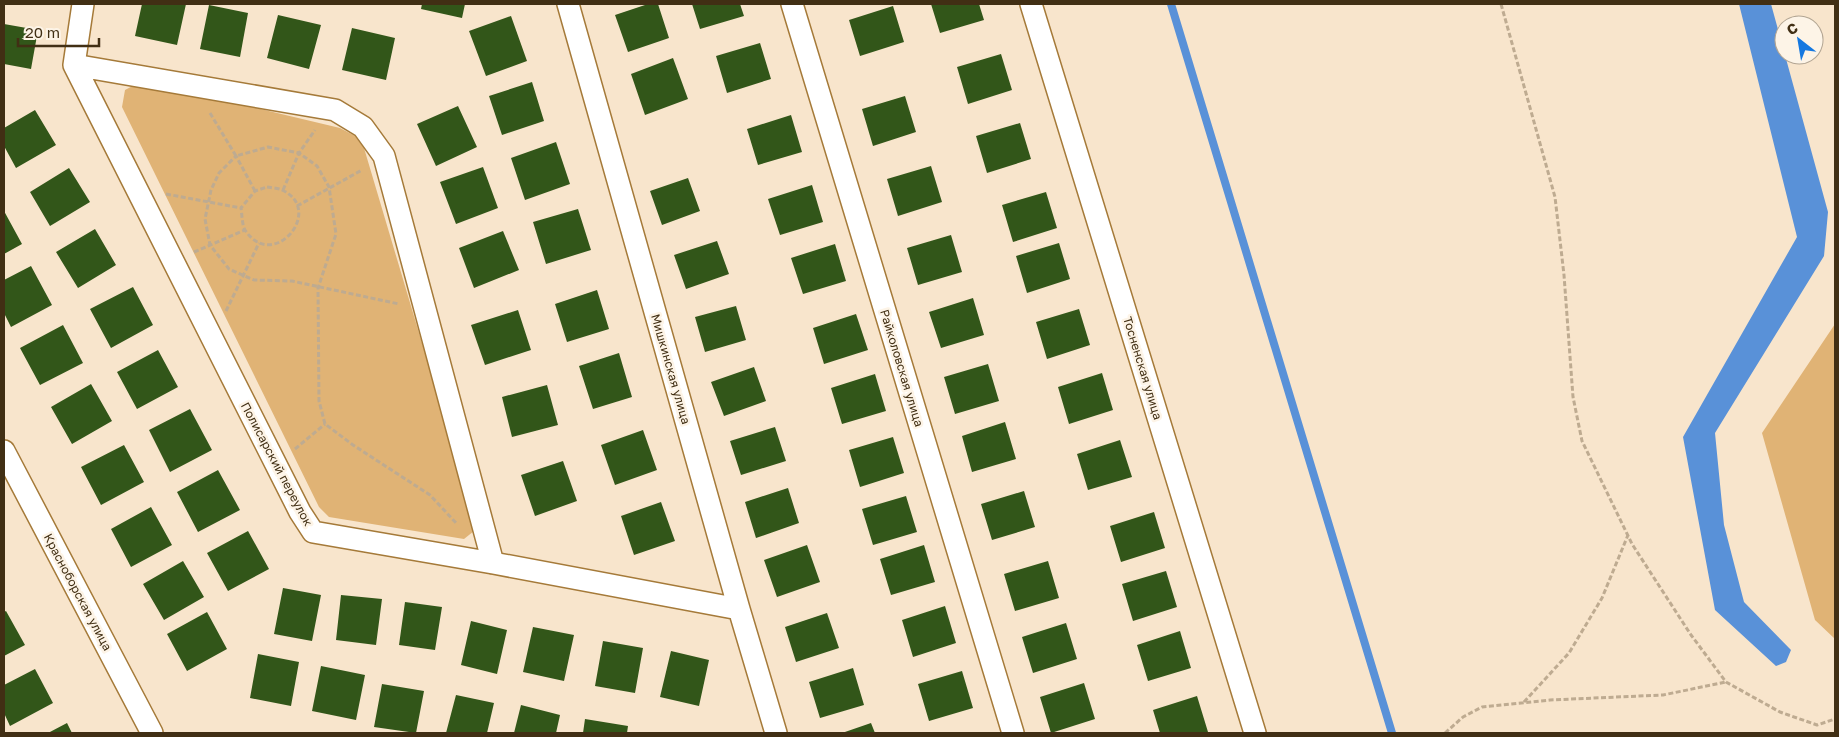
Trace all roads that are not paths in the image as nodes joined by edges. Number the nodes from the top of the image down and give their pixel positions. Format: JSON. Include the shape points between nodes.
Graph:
{"nodes":[{"id":1,"x":84,"y":4,"type":"edge"},
{"id":2,"x":568,"y":4,"type":"edge"},
{"id":3,"x":792,"y":4,"type":"edge"},
{"id":4,"x":1031,"y":4,"type":"edge"},
{"id":5,"x":74,"y":65,"type":"junction"},
{"id":6,"x":4,"y":451,"type":"edge"},
{"id":7,"x":493,"y":563,"type":"junction"},
{"id":8,"x":739,"y":609,"type":"junction"},
{"id":9,"x":152,"y":733,"type":"edge"},
{"id":10,"x":776,"y":733,"type":"edge"},
{"id":11,"x":1013,"y":733,"type":"edge"},
{"id":12,"x":1255,"y":733,"type":"edge"}],
"edges":[{"from":1,"to":5,"type":"street"},
{"from":2,"to":8,"type":"street","name":"Мишкинская улица"},
{"from":3,"to":11,"type":"street","name":"Райколовская улица"},
{"from":4,"to":12,"type":"street","name":"Тосненская улица"},
{"from":5,"to":7,"type":"street","name":"Полисарский переулок","via":[[300,512],[314,532]]},
{"from":5,"to":7,"type":"street","via":[[335,110],[363,127],[384,156]]},
{"from":6,"to":9,"type":"street","name":"Красноборская улица"},
{"from":7,"to":8,"type":"street","name":"Полисарский переулок"},
{"from":8,"to":10,"type":"street","name":"Мишкинская улица"}]}
